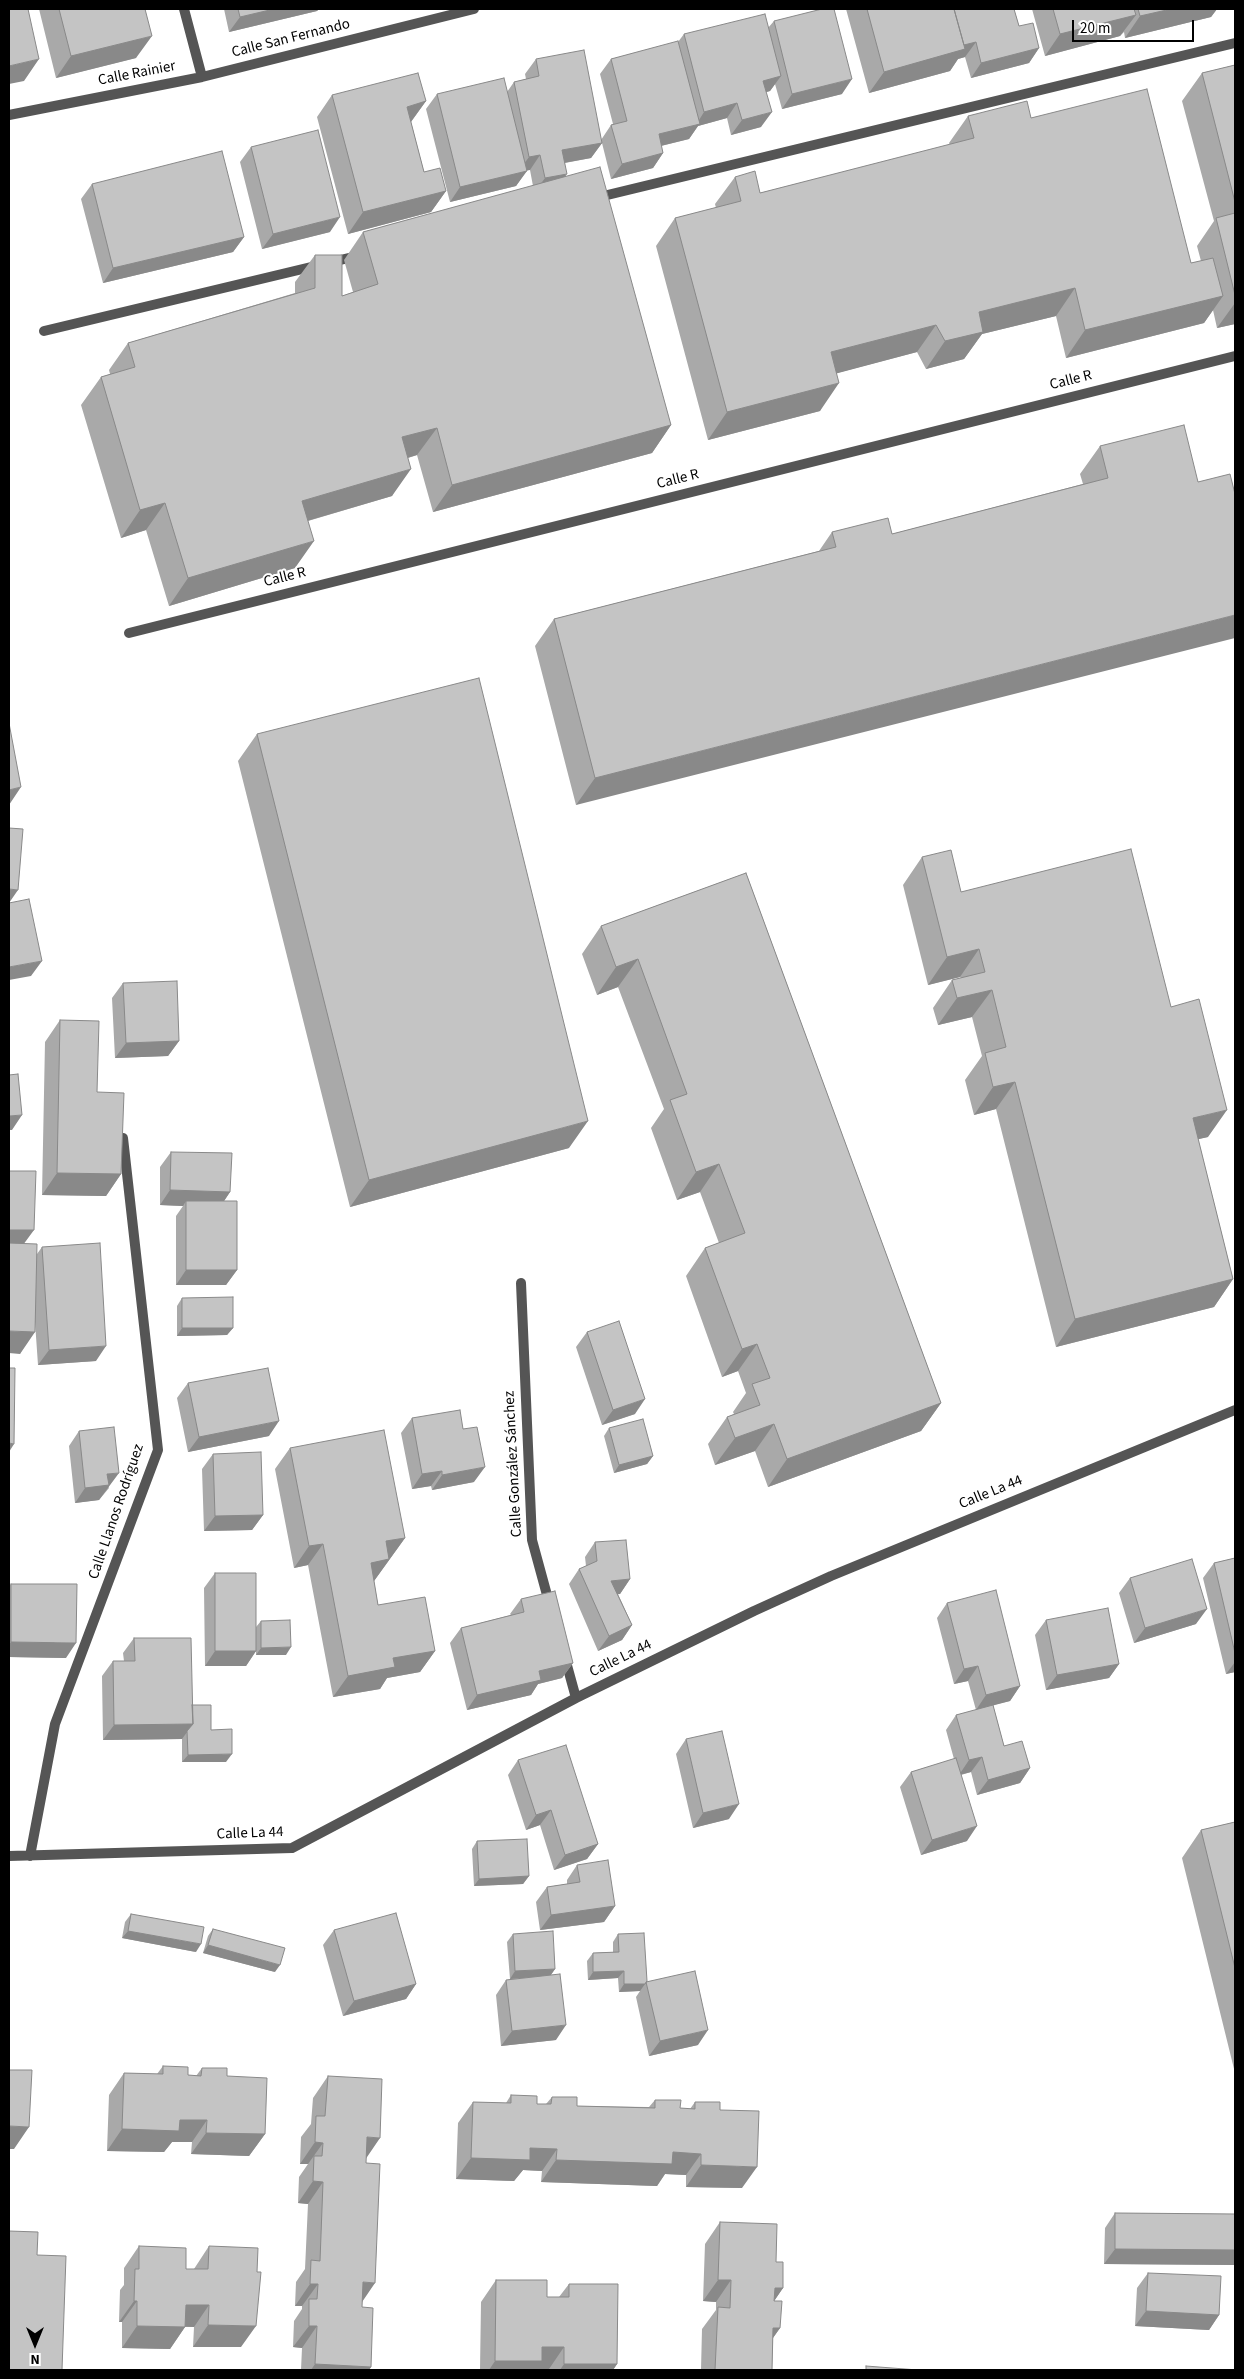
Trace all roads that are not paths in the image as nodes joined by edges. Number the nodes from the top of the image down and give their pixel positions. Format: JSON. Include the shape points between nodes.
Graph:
{"nodes":[{"id":1,"x":184,"y":9,"type":"edge"},
{"id":2,"x":474,"y":9,"type":"edge"},
{"id":3,"x":1235,"y":43,"type":"edge"},
{"id":4,"x":202,"y":77,"type":"junction"},
{"id":5,"x":9,"y":115,"type":"edge"},
{"id":6,"x":586,"y":200,"type":"edge"},
{"id":7,"x":364,"y":254,"type":"edge"},
{"id":8,"x":44,"y":332,"type":"dead end"},
{"id":9,"x":1235,"y":356,"type":"edge"},
{"id":10,"x":129,"y":633,"type":"dead end"},
{"id":11,"x":124,"y":1138,"type":"edge"},
{"id":12,"x":521,"y":1283,"type":"dead end"},
{"id":13,"x":1235,"y":1410,"type":"edge"},
{"id":14,"x":553,"y":1615,"type":"edge"},
{"id":15,"x":563,"y":1652,"type":"edge"},
{"id":16,"x":576,"y":1698,"type":"junction"},
{"id":17,"x":9,"y":1856,"type":"edge"},
{"id":18,"x":30,"y":1856,"type":"junction"}],
"edges":[{"from":1,"to":4,"type":"street"},
{"from":2,"to":4,"type":"street","name":"Calle San Fernando"},
{"from":3,"to":6,"type":"street"},
{"from":4,"to":5,"type":"street","name":"Calle Rainier"},
{"from":7,"to":8,"type":"street"},
{"from":9,"to":10,"type":"street","name":"Calle R"},
{"from":11,"to":18,"type":"street","name":"Calle Llanos Rodríguez","via":[[158,1450],[55,1724]]},
{"from":12,"to":14,"type":"street","name":"Calle González Sánchez","via":[[532,1540]]},
{"from":13,"to":16,"type":"street","name":"Calle La 44","via":[[831,1576]]},
{"from":15,"to":16,"type":"street"},
{"from":16,"to":18,"type":"street","name":"Calle La 44","via":[[292,1848]]},
{"from":17,"to":18,"type":"street","name":"Calle La 44"}]}
